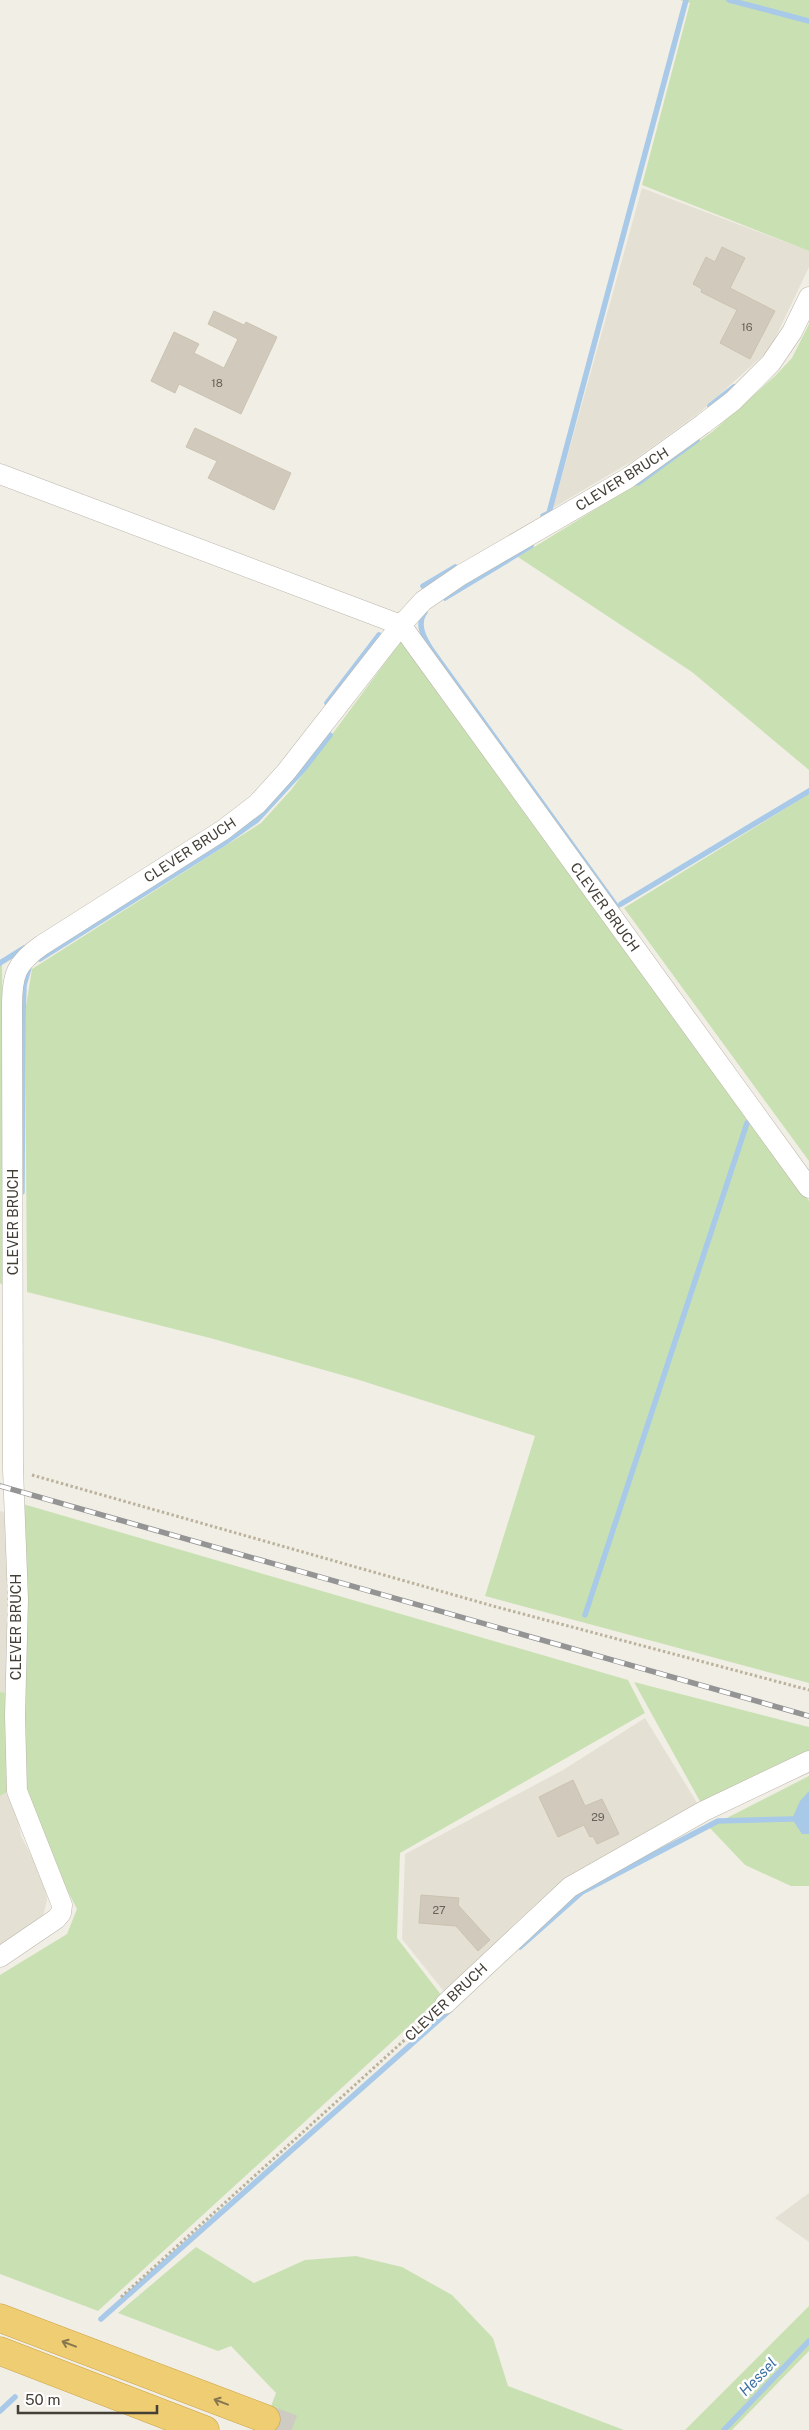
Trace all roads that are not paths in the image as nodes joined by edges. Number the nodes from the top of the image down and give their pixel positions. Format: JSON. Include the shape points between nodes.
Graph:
{"nodes":[{"id":1,"x":809,"y":297,"type":"edge"},
{"id":2,"x":0,"y":474,"type":"edge"},
{"id":3,"x":401,"y":625,"type":"junction"},
{"id":4,"x":809,"y":1188,"type":"edge"},
{"id":5,"x":809,"y":1761,"type":"edge"},
{"id":6,"x":0,"y":1957,"type":"edge"},
{"id":7,"x":445,"y":2004,"type":"road end"},
{"id":8,"x":0,"y":2318,"type":"edge"},
{"id":9,"x":0,"y":2352,"type":"edge"},
{"id":10,"x":266,"y":2419,"type":"tunnel mouth"},
{"id":11,"x":205,"y":2430,"type":"edge"}],
"edges":[{"from":1,"to":3,"type":"street","name":"CLEVER BRUCH","via":[[781,349],[733,401],[628,478],[442,587],[423,601]]},
{"from":2,"to":3,"type":"street"},
{"from":3,"to":4,"type":"street","name":"CLEVER BRUCH"},
{"from":3,"to":6,"type":"street","name":"CLEVER BRUCH","via":[[286,772],[257,804],[223,830],[37,949],[17,968],[12,984],[17,1791],[62,1905],[56,1919]]},
{"from":5,"to":7,"type":"street","name":"CLEVER BRUCH","via":[[704,1811],[570,1887]]},
{"from":10,"to":8,"type":"highway","one_way":true},
{"from":9,"to":11,"type":"highway"}]}
